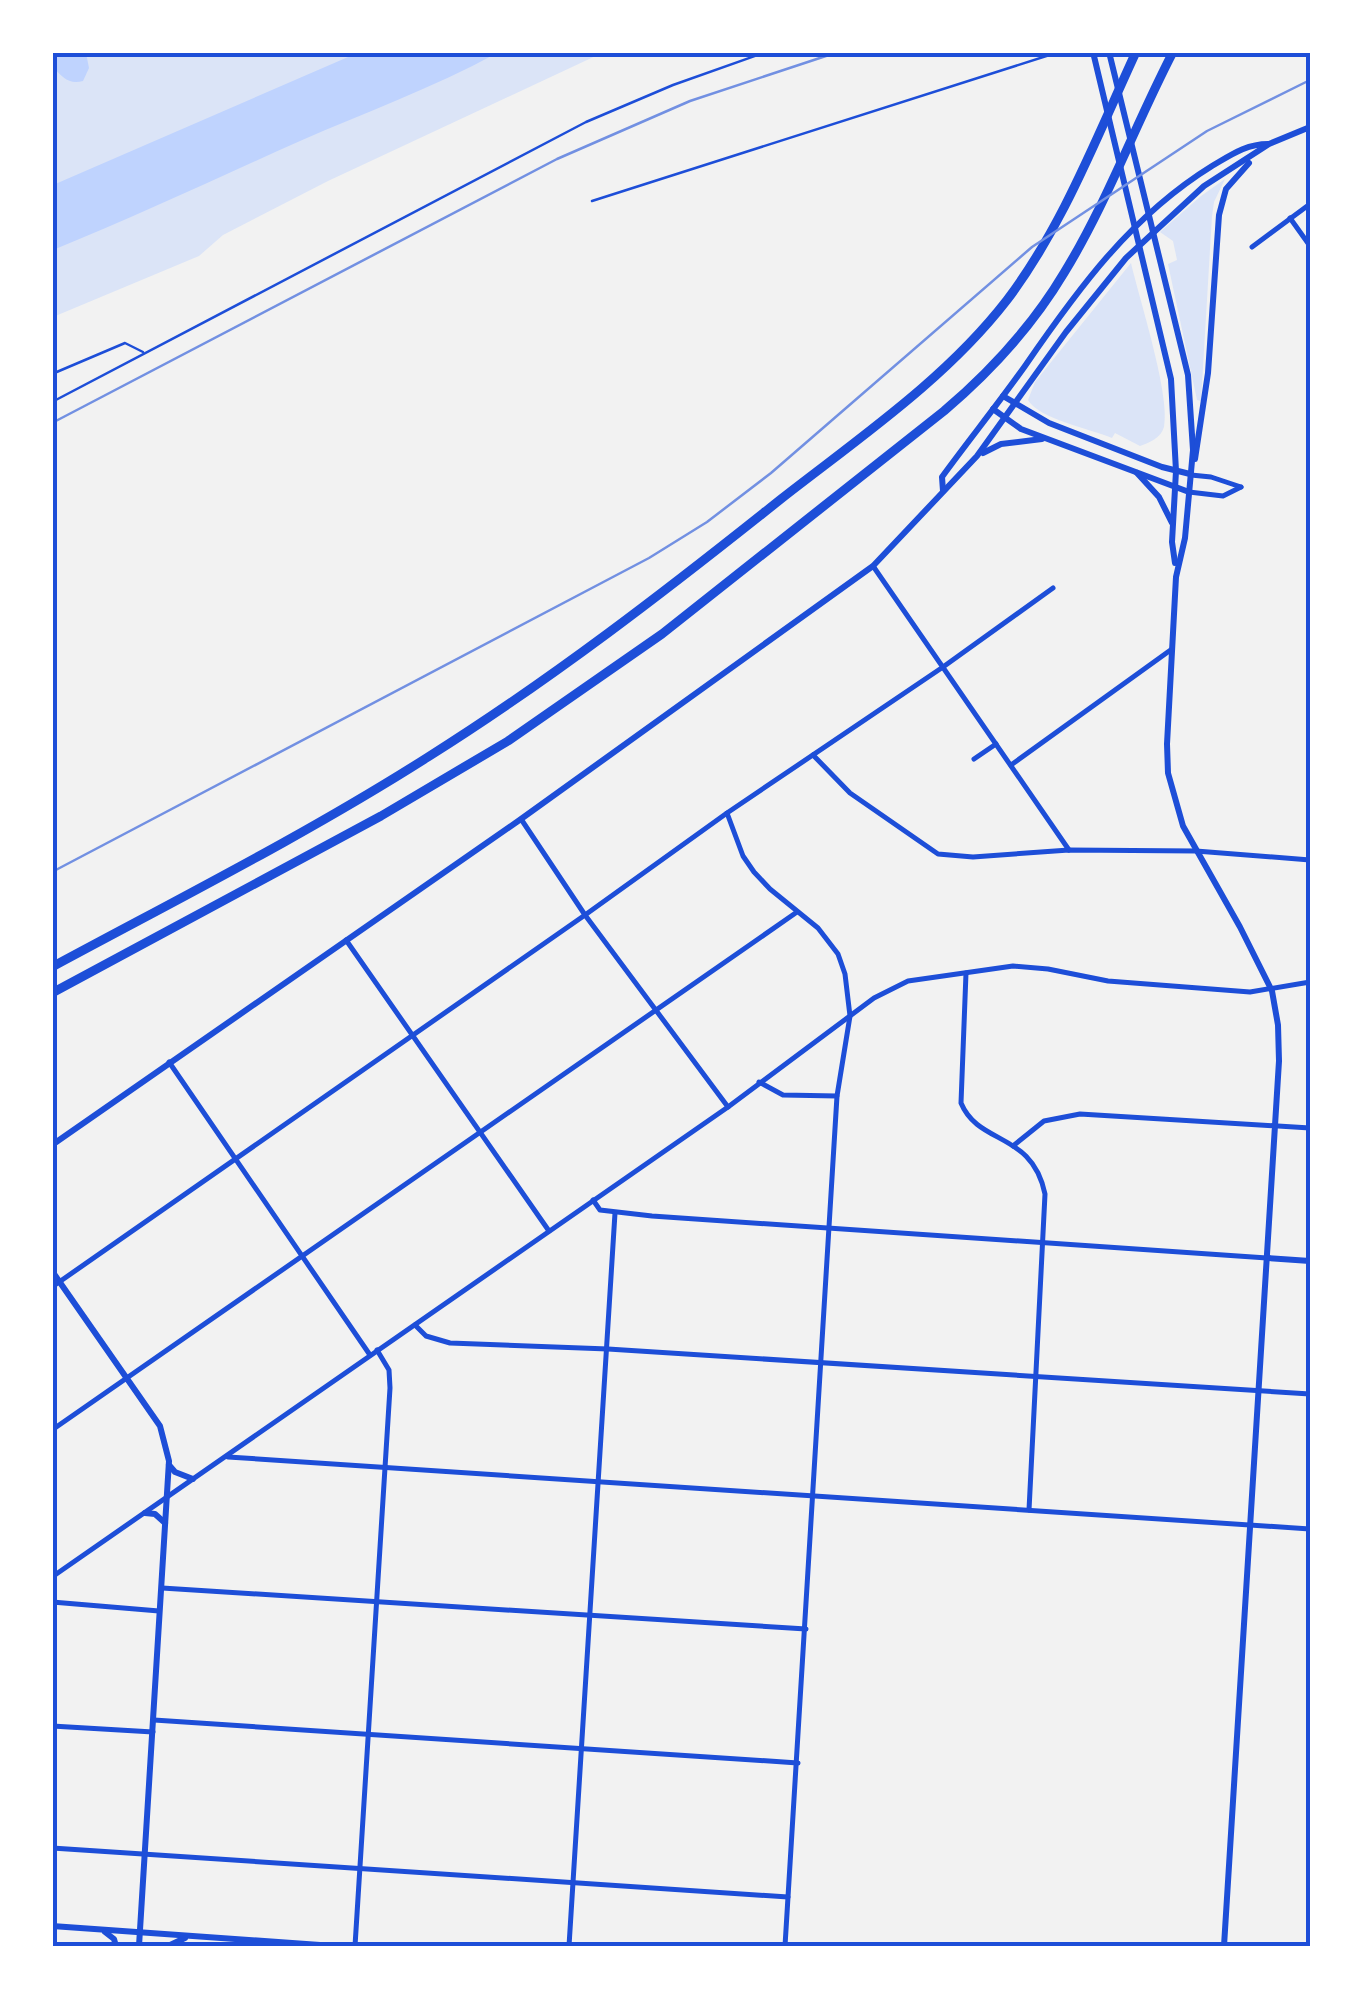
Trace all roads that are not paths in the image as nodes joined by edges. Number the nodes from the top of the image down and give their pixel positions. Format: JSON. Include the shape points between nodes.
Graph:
{"nodes":[{"id":1,"x":766,"y":52,"type":"edge"},
{"id":2,"x":1059,"y":52,"type":"edge"},
{"id":3,"x":1093,"y":52,"type":"edge"},
{"id":4,"x":1109,"y":52,"type":"edge"},
{"id":5,"x":1136,"y":52,"type":"edge"},
{"id":6,"x":1173,"y":52,"type":"edge"},
{"id":7,"x":1310,"y":127,"type":"edge"},
{"id":8,"x":1269,"y":144,"type":"junction"},
{"id":9,"x":1256,"y":156,"type":"junction"},
{"id":10,"x":592,"y":201,"type":"dead end"},
{"id":11,"x":1310,"y":204,"type":"edge"},
{"id":12,"x":1290,"y":218,"type":"junction"},
{"id":13,"x":1252,"y":246,"type":"dead end"},
{"id":14,"x":1310,"y":246,"type":"edge"},
{"id":15,"x":145,"y":353,"type":"junction"},
{"id":16,"x":52,"y":374,"type":"edge"},
{"id":17,"x":1003,"y":396,"type":"junction"},
{"id":18,"x":52,"y":402,"type":"edge"},
{"id":19,"x":1016,"y":406,"type":"junction"},
{"id":20,"x":994,"y":410,"type":"junction"},
{"id":21,"x":1008,"y":418,"type":"junction"},
{"id":22,"x":1048,"y":438,"type":"junction"},
{"id":23,"x":977,"y":456,"type":"junction"},
{"id":24,"x":1132,"y":468,"type":"junction"},
{"id":25,"x":1176,"y":472,"type":"junction"},
{"id":26,"x":1190,"y":474,"type":"junction"},
{"id":27,"x":1176,"y":488,"type":"junction"},
{"id":28,"x":943,"y":490,"type":"junction"},
{"id":29,"x":1189,"y":492,"type":"junction"},
{"id":30,"x":1173,"y":525,"type":"junction"},
{"id":31,"x":874,"y":566,"type":"junction"},
{"id":32,"x":1176,"y":569,"type":"junction"},
{"id":33,"x":1053,"y":588,"type":"dead end"},
{"id":34,"x":1172,"y":649,"type":"junction"},
{"id":35,"x":943,"y":666,"type":"junction"},
{"id":36,"x":996,"y":744,"type":"junction"},
{"id":37,"x":813,"y":755,"type":"junction"},
{"id":38,"x":974,"y":759,"type":"dead end"},
{"id":39,"x":1011,"y":766,"type":"junction"},
{"id":40,"x":726,"y":812,"type":"junction"},
{"id":41,"x":521,"y":819,"type":"junction"},
{"id":42,"x":1069,"y":850,"type":"junction"},
{"id":43,"x":1196,"y":851,"type":"junction"},
{"id":44,"x":1310,"y":860,"type":"edge"},
{"id":45,"x":798,"y":912,"type":"junction"},
{"id":46,"x":585,"y":915,"type":"junction"},
{"id":47,"x":346,"y":940,"type":"junction"},
{"id":48,"x":52,"y":967,"type":"edge"},
{"id":49,"x":966,"y":972,"type":"junction"},
{"id":50,"x":1310,"y":982,"type":"edge"},
{"id":51,"x":1272,"y":991,"type":"junction"},
{"id":52,"x":52,"y":993,"type":"edge"},
{"id":53,"x":656,"y":1010,"type":"junction"},
{"id":54,"x":850,"y":1016,"type":"junction"},
{"id":55,"x":414,"y":1036,"type":"junction"},
{"id":56,"x":170,"y":1062,"type":"junction"},
{"id":57,"x":759,"y":1082,"type":"junction"},
{"id":58,"x":836,"y":1096,"type":"junction"},
{"id":59,"x":728,"y":1106,"type":"junction"},
{"id":60,"x":1274,"y":1125,"type":"junction"},
{"id":61,"x":1310,"y":1128,"type":"edge"},
{"id":62,"x":481,"y":1132,"type":"junction"},
{"id":63,"x":52,"y":1145,"type":"edge"},
{"id":64,"x":1013,"y":1146,"type":"junction"},
{"id":65,"x":236,"y":1160,"type":"junction"},
{"id":66,"x":594,"y":1200,"type":"junction"},
{"id":67,"x":615,"y":1212,"type":"junction"},
{"id":68,"x":831,"y":1229,"type":"junction"},
{"id":69,"x":549,"y":1230,"type":"junction"},
{"id":70,"x":1044,"y":1243,"type":"junction"},
{"id":71,"x":303,"y":1256,"type":"junction"},
{"id":72,"x":1267,"y":1258,"type":"junction"},
{"id":73,"x":1310,"y":1261,"type":"edge"},
{"id":74,"x":52,"y":1272,"type":"edge"},
{"id":75,"x":56,"y":1285,"type":"edge"},
{"id":76,"x":415,"y":1324,"type":"junction"},
{"id":77,"x":377,"y":1350,"type":"junction"},
{"id":78,"x":608,"y":1350,"type":"junction"},
{"id":79,"x":370,"y":1354,"type":"junction"},
{"id":80,"x":822,"y":1364,"type":"junction"},
{"id":81,"x":1036,"y":1378,"type":"junction"},
{"id":82,"x":127,"y":1379,"type":"junction"},
{"id":83,"x":1259,"y":1392,"type":"junction"},
{"id":84,"x":1310,"y":1394,"type":"edge"},
{"id":85,"x":52,"y":1430,"type":"edge"},
{"id":86,"x":225,"y":1457,"type":"junction"},
{"id":87,"x":169,"y":1465,"type":"junction"},
{"id":88,"x":385,"y":1469,"type":"junction"},
{"id":89,"x":193,"y":1479,"type":"junction"},
{"id":90,"x":598,"y":1482,"type":"junction"},
{"id":91,"x":169,"y":1496,"type":"junction"},
{"id":92,"x":814,"y":1496,"type":"junction"},
{"id":93,"x":1028,"y":1510,"type":"junction"},
{"id":94,"x":145,"y":1513,"type":"junction"},
{"id":95,"x":166,"y":1524,"type":"junction"},
{"id":96,"x":1252,"y":1526,"type":"junction"},
{"id":97,"x":1310,"y":1529,"type":"edge"},
{"id":98,"x":52,"y":1577,"type":"edge"},
{"id":99,"x":162,"y":1588,"type":"junction"},
{"id":100,"x":52,"y":1602,"type":"edge"},
{"id":101,"x":376,"y":1603,"type":"junction"},
{"id":102,"x":160,"y":1611,"type":"junction"},
{"id":103,"x":589,"y":1616,"type":"junction"},
{"id":104,"x":806,"y":1629,"type":"junction"},
{"id":105,"x":154,"y":1720,"type":"junction"},
{"id":106,"x":52,"y":1726,"type":"edge"},
{"id":107,"x":153,"y":1732,"type":"junction"},
{"id":108,"x":368,"y":1736,"type":"junction"},
{"id":109,"x":581,"y":1749,"type":"junction"},
{"id":110,"x":798,"y":1763,"type":"junction"},
{"id":111,"x":52,"y":1848,"type":"edge"},
{"id":112,"x":146,"y":1854,"type":"junction"},
{"id":113,"x":360,"y":1868,"type":"junction"},
{"id":114,"x":572,"y":1881,"type":"junction"},
{"id":115,"x":789,"y":1897,"type":"junction"},
{"id":116,"x":52,"y":1926,"type":"edge"},
{"id":117,"x":104,"y":1932,"type":"junction"},
{"id":118,"x":140,"y":1934,"type":"junction"},
{"id":119,"x":186,"y":1938,"type":"junction"},
{"id":120,"x":116,"y":1946,"type":"edge"},
{"id":121,"x":138,"y":1946,"type":"edge"},
{"id":122,"x":168,"y":1946,"type":"edge"},
{"id":123,"x":334,"y":1946,"type":"edge"},
{"id":124,"x":355,"y":1946,"type":"edge"},
{"id":125,"x":570,"y":1946,"type":"edge"},
{"id":126,"x":785,"y":1946,"type":"edge"},
{"id":127,"x":1224,"y":1946,"type":"edge"}],
"edges":[{"from":1,"to":15,"type":"lane","via":[[586,122]]},
{"from":2,"to":10,"type":"lane"},
{"from":3,"to":25,"type":"main road","via":[[1171,379]]},
{"from":4,"to":26,"type":"main road","via":[[1188,375]]},
{"from":5,"to":48,"type":"highway","via":[[1051,231],[1018,284],[918,390],[522,695],[406,771]]},
{"from":6,"to":52,"type":"highway","via":[[1081,244],[1041,308],[944,411],[662,634],[508,741]]},
{"from":7,"to":8,"type":"main road"},
{"from":8,"to":9,"type":"main road"},
{"from":8,"to":17,"type":"main road","via":[[1250,144],[1194,177],[1114,246]]},
{"from":9,"to":19,"type":"main road","via":[[1204,186],[1126,258]]},
{"from":9,"to":26,"type":"main road","via":[[1221,202],[1205,393]]},
{"from":11,"to":12,"type":"street"},
{"from":12,"to":13,"type":"street"},
{"from":12,"to":14,"type":"street"},
{"from":15,"to":16,"type":"lane","via":[[125,344]]},
{"from":15,"to":18,"type":"lane"},
{"from":17,"to":19,"type":"main road"},
{"from":17,"to":20,"type":"main road"},
{"from":19,"to":21,"type":"main road"},
{"from":19,"to":25,"type":"main road"},
{"from":20,"to":21,"type":"main road"},
{"from":20,"to":28,"type":"main road","via":[[942,477]]},
{"from":21,"to":22,"type":"main road"},
{"from":21,"to":23,"type":"main road"},
{"from":22,"to":23,"type":"main road","via":[[1001,444]]},
{"from":22,"to":24,"type":"main road"},
{"from":23,"to":28,"type":"main road"},
{"from":24,"to":27,"type":"main road"},
{"from":24,"to":30,"type":"main road","via":[[1159,496]]},
{"from":25,"to":26,"type":"main road"},
{"from":25,"to":27,"type":"main road"},
{"from":26,"to":29,"type":"main road"},
{"from":26,"to":29,"type":"street","via":[[1241,486],[1223,496]]},
{"from":27,"to":29,"type":"main road"},
{"from":27,"to":30,"type":"main road"},
{"from":28,"to":31,"type":"main road"},
{"from":29,"to":32,"type":"main road"},
{"from":30,"to":32,"type":"main road"},
{"from":31,"to":35,"type":"street"},
{"from":31,"to":41,"type":"main road"},
{"from":32,"to":34,"type":"main road"},
{"from":33,"to":35,"type":"street"},
{"from":34,"to":39,"type":"street"},
{"from":34,"to":43,"type":"main road","via":[[1168,773]]},
{"from":35,"to":36,"type":"street"},
{"from":35,"to":37,"type":"street"},
{"from":36,"to":38,"type":"street"},
{"from":36,"to":39,"type":"street"},
{"from":37,"to":40,"type":"street"},
{"from":37,"to":42,"type":"street","via":[[850,793],[938,854],[974,858]]},
{"from":39,"to":42,"type":"street"},
{"from":40,"to":45,"type":"street","via":[[743,856]]},
{"from":40,"to":46,"type":"street"},
{"from":41,"to":46,"type":"street"},
{"from":41,"to":47,"type":"main road"},
{"from":42,"to":43,"type":"street"},
{"from":43,"to":44,"type":"street"},
{"from":43,"to":51,"type":"main road"},
{"from":45,"to":53,"type":"street"},
{"from":45,"to":54,"type":"street","via":[[838,954]]},
{"from":46,"to":53,"type":"street"},
{"from":46,"to":55,"type":"street"},
{"from":47,"to":55,"type":"street"},
{"from":47,"to":56,"type":"main road"},
{"from":49,"to":51,"type":"street","via":[[1048,968],[1108,982]]},
{"from":49,"to":54,"type":"street","via":[[908,981]]},
{"from":49,"to":64,"type":"street","via":[[960,1103],[967,1116]]},
{"from":50,"to":51,"type":"street"},
{"from":51,"to":60,"type":"main road","via":[[1279,1057]]},
{"from":53,"to":59,"type":"street"},
{"from":53,"to":62,"type":"street"},
{"from":54,"to":57,"type":"street"},
{"from":54,"to":58,"type":"street"},
{"from":55,"to":62,"type":"street"},
{"from":55,"to":65,"type":"street"},
{"from":56,"to":63,"type":"main road"},
{"from":56,"to":65,"type":"street"},
{"from":57,"to":58,"type":"street","via":[[783,1095]]},
{"from":57,"to":59,"type":"street"},
{"from":58,"to":68,"type":"street"},
{"from":59,"to":66,"type":"street"},
{"from":60,"to":61,"type":"street"},
{"from":60,"to":64,"type":"street","via":[[1080,1114],[1044,1121]]},
{"from":60,"to":72,"type":"main road"},
{"from":62,"to":69,"type":"street"},
{"from":62,"to":71,"type":"street"},
{"from":64,"to":70,"type":"street","via":[[1034,1162],[1043,1183]]},
{"from":65,"to":71,"type":"street"},
{"from":65,"to":75,"type":"street"},
{"from":66,"to":67,"type":"street","via":[[600,1210]]},
{"from":66,"to":69,"type":"street"},
{"from":67,"to":68,"type":"street"},
{"from":67,"to":78,"type":"street"},
{"from":68,"to":70,"type":"street"},
{"from":68,"to":80,"type":"street"},
{"from":69,"to":76,"type":"street"},
{"from":70,"to":72,"type":"street"},
{"from":70,"to":81,"type":"street"},
{"from":71,"to":79,"type":"street"},
{"from":71,"to":82,"type":"street"},
{"from":72,"to":73,"type":"main road"},
{"from":72,"to":83,"type":"main road"},
{"from":74,"to":75,"type":"main road"},
{"from":75,"to":82,"type":"main road"},
{"from":76,"to":77,"type":"street"},
{"from":76,"to":78,"type":"street","via":[[436,1341]]},
{"from":77,"to":79,"type":"street"},
{"from":77,"to":88,"type":"street","via":[[389,1370]]},
{"from":78,"to":80,"type":"street"},
{"from":78,"to":90,"type":"street"},
{"from":79,"to":86,"type":"street"},
{"from":80,"to":81,"type":"street"},
{"from":80,"to":92,"type":"street"},
{"from":81,"to":83,"type":"street"},
{"from":81,"to":93,"type":"street"},
{"from":82,"to":85,"type":"street"},
{"from":82,"to":87,"type":"main road","via":[[160,1426]]},
{"from":83,"to":84,"type":"street"},
{"from":83,"to":96,"type":"main road"},
{"from":86,"to":88,"type":"street"},
{"from":86,"to":89,"type":"street"},
{"from":87,"to":89,"type":"main road"},
{"from":87,"to":91,"type":"main road"},
{"from":88,"to":90,"type":"street"},
{"from":88,"to":101,"type":"street"},
{"from":89,"to":91,"type":"street"},
{"from":90,"to":92,"type":"street"},
{"from":90,"to":103,"type":"street"},
{"from":91,"to":94,"type":"street"},
{"from":91,"to":95,"type":"main road"},
{"from":92,"to":93,"type":"street"},
{"from":92,"to":104,"type":"street"},
{"from":93,"to":96,"type":"street"},
{"from":94,"to":95,"type":"main road"},
{"from":94,"to":98,"type":"street"},
{"from":95,"to":99,"type":"main road"},
{"from":96,"to":97,"type":"street"},
{"from":96,"to":127,"type":"main road"},
{"from":99,"to":101,"type":"street"},
{"from":99,"to":102,"type":"main road"},
{"from":100,"to":102,"type":"street"},
{"from":101,"to":103,"type":"street"},
{"from":101,"to":108,"type":"street"},
{"from":102,"to":105,"type":"main road"},
{"from":103,"to":104,"type":"street"},
{"from":103,"to":109,"type":"street"},
{"from":104,"to":110,"type":"street"},
{"from":105,"to":107,"type":"main road"},
{"from":105,"to":108,"type":"street"},
{"from":106,"to":107,"type":"street"},
{"from":107,"to":112,"type":"main road"},
{"from":108,"to":109,"type":"street"},
{"from":108,"to":113,"type":"street"},
{"from":109,"to":110,"type":"street"},
{"from":109,"to":114,"type":"street"},
{"from":110,"to":115,"type":"street"},
{"from":111,"to":112,"type":"street"},
{"from":112,"to":113,"type":"street"},
{"from":112,"to":118,"type":"main road"},
{"from":113,"to":114,"type":"street"},
{"from":113,"to":124,"type":"street"},
{"from":114,"to":115,"type":"street"},
{"from":114,"to":125,"type":"street"},
{"from":115,"to":126,"type":"street"},
{"from":116,"to":117,"type":"main road"},
{"from":117,"to":118,"type":"main road"},
{"from":117,"to":120,"type":"main road"},
{"from":118,"to":119,"type":"main road"},
{"from":118,"to":121,"type":"main road"},
{"from":119,"to":122,"type":"main road"},
{"from":119,"to":123,"type":"main road"}]}
